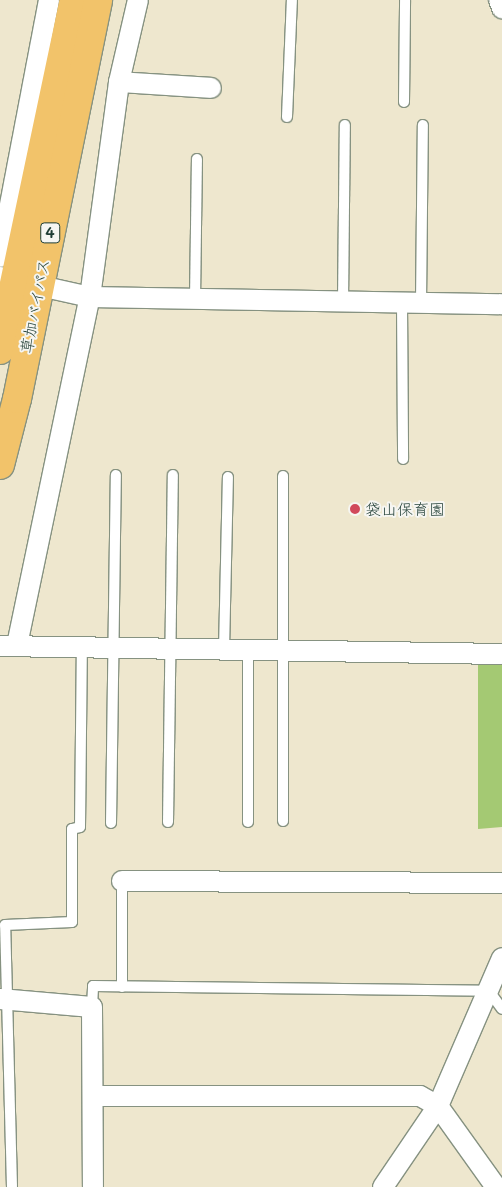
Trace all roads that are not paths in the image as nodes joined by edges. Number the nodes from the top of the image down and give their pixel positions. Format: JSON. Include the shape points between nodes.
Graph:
{"nodes":[{"id":1,"x":49,"y":0,"type":"edge"},
{"id":2,"x":74,"y":0,"type":"edge"},
{"id":3,"x":98,"y":0,"type":"edge"},
{"id":4,"x":138,"y":0,"type":"edge"},
{"id":5,"x":292,"y":0,"type":"edge"},
{"id":6,"x":405,"y":0,"type":"edge"},
{"id":7,"x":499,"y":0,"type":"edge"},
{"id":8,"x":502,"y":8,"type":"edge"},
{"id":9,"x":119,"y":82,"type":"junction"},
{"id":10,"x":211,"y":88,"type":"dead end"},
{"id":11,"x":404,"y":102,"type":"dead end"},
{"id":12,"x":287,"y":118,"type":"dead end"},
{"id":13,"x":345,"y":124,"type":"dead end"},
{"id":14,"x":423,"y":125,"type":"dead end"},
{"id":15,"x":197,"y":159,"type":"dead end"},
{"id":16,"x":0,"y":258,"type":"edge"},
{"id":17,"x":18,"y":283,"type":"edge"},
{"id":18,"x":90,"y":298,"type":"junction"},
{"id":19,"x":195,"y":299,"type":"junction"},
{"id":20,"x":343,"y":302,"type":"junction"},
{"id":21,"x":411,"y":303,"type":"junction"},
{"id":22,"x":502,"y":304,"type":"edge"},
{"id":23,"x":0,"y":350,"type":"edge"},
{"id":24,"x":403,"y":459,"type":"dead end"},
{"id":25,"x":0,"y":465,"type":"edge"},
{"id":26,"x":116,"y":475,"type":"dead end"},
{"id":27,"x":173,"y":475,"type":"dead end"},
{"id":28,"x":228,"y":476,"type":"dead end"},
{"id":29,"x":282,"y":476,"type":"dead end"},
{"id":30,"x":8,"y":646,"type":"edge"},
{"id":31,"x":82,"y":647,"type":"junction"},
{"id":32,"x":112,"y":648,"type":"junction"},
{"id":33,"x":168,"y":649,"type":"junction"},
{"id":34,"x":224,"y":650,"type":"junction"},
{"id":35,"x":248,"y":650,"type":"junction"},
{"id":36,"x":281,"y":651,"type":"junction"},
{"id":37,"x":502,"y":654,"type":"edge"},
{"id":38,"x":283,"y":821,"type":"dead end"},
{"id":39,"x":168,"y":822,"type":"dead end"},
{"id":40,"x":248,"y":822,"type":"dead end"},
{"id":41,"x":111,"y":823,"type":"dead end"},
{"id":42,"x":122,"y":882,"type":"joint"},
{"id":43,"x":502,"y":883,"type":"edge"},
{"id":44,"x":502,"y":958,"type":"edge"},
{"id":45,"x":122,"y":986,"type":"junction"},
{"id":46,"x":489,"y":991,"type":"junction"},
{"id":47,"x":2,"y":999,"type":"edge"},
{"id":48,"x":92,"y":1007,"type":"junction"},
{"id":49,"x":502,"y":1009,"type":"edge"},
{"id":50,"x":92,"y":1096,"type":"junction"},
{"id":51,"x":438,"y":1106,"type":"junction"},
{"id":52,"x":12,"y":1187,"type":"edge"},
{"id":53,"x":93,"y":1187,"type":"edge"},
{"id":54,"x":383,"y":1187,"type":"edge"},
{"id":55,"x":496,"y":1187,"type":"edge"}],
"edges":[{"from":1,"to":16,"type":"street"},
{"from":2,"to":17,"type":"highway","name":"草加バイパス","number":"4"},
{"from":3,"to":17,"type":"highway","name":"草加バイパス","number":"4"},
{"from":4,"to":9,"type":"street"},
{"from":5,"to":12,"type":"lane"},
{"from":6,"to":11,"type":"lane"},
{"from":7,"to":8,"type":"street"},
{"from":9,"to":10,"type":"street"},
{"from":9,"to":18,"type":"street"},
{"from":13,"to":20,"type":"lane"},
{"from":14,"to":21,"type":"lane"},
{"from":15,"to":19,"type":"lane"},
{"from":17,"to":18,"type":"street"},
{"from":17,"to":23,"type":"highway","name":"草加バイパス","number":"4"},
{"from":17,"to":25,"type":"highway","name":"草加バイパス","number":"4"},
{"from":18,"to":19,"type":"street"},
{"from":18,"to":30,"type":"street"},
{"from":19,"to":20,"type":"street"},
{"from":20,"to":21,"type":"street"},
{"from":21,"to":22,"type":"street"},
{"from":21,"to":24,"type":"lane"},
{"from":26,"to":32,"type":"lane"},
{"from":27,"to":33,"type":"lane"},
{"from":28,"to":34,"type":"lane"},
{"from":29,"to":36,"type":"lane"},
{"from":30,"to":31,"type":"street"},
{"from":31,"to":32,"type":"street"},
{"from":31,"to":47,"type":"lane","via":[[80,827],[72,829],[72,922],[4,925]]},
{"from":32,"to":33,"type":"street"},
{"from":32,"to":41,"type":"lane"},
{"from":33,"to":34,"type":"street"},
{"from":33,"to":39,"type":"lane"},
{"from":34,"to":35,"type":"street"},
{"from":35,"to":36,"type":"street"},
{"from":35,"to":40,"type":"lane"},
{"from":36,"to":37,"type":"street"},
{"from":36,"to":38,"type":"lane"},
{"from":42,"to":43,"type":"street"},
{"from":42,"to":45,"type":"lane"},
{"from":44,"to":46,"type":"street"},
{"from":45,"to":46,"type":"lane"},
{"from":45,"to":48,"type":"lane","via":[[93,986]]},
{"from":46,"to":49,"type":"lane"},
{"from":46,"to":51,"type":"street"},
{"from":47,"to":48,"type":"street"},
{"from":47,"to":52,"type":"lane"},
{"from":48,"to":50,"type":"street"},
{"from":50,"to":51,"type":"street","via":[[420,1096]]},
{"from":50,"to":53,"type":"street"},
{"from":51,"to":54,"type":"street"},
{"from":51,"to":55,"type":"street"}]}
